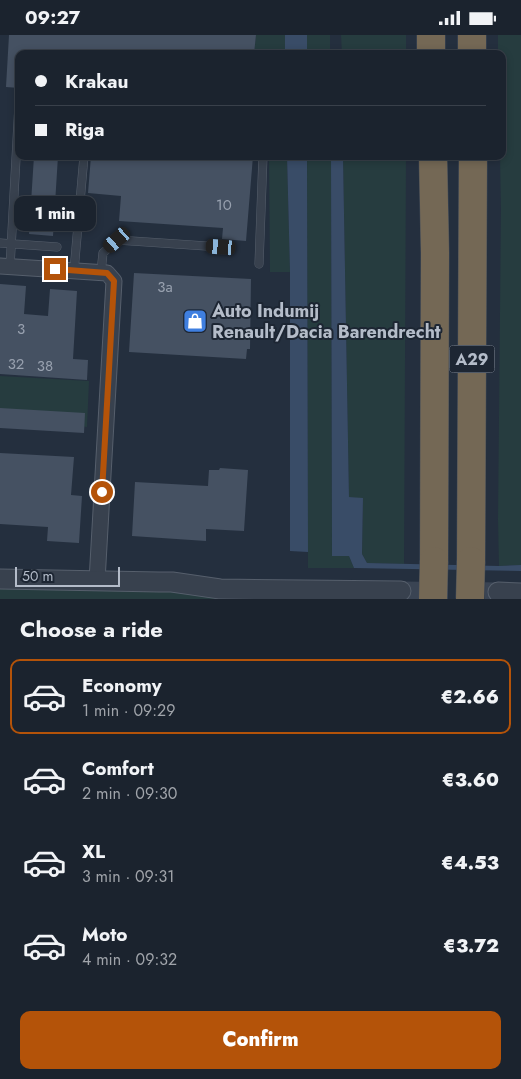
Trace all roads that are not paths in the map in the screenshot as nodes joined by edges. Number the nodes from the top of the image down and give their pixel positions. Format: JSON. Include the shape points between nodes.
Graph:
{"nodes":[{"id":1,"x":431,"y":35,"type":"edge"},
{"id":2,"x":472,"y":35,"type":"edge"},
{"id":3,"x":431,"y":50,"type":"edge"},
{"id":4,"x":472,"y":50,"type":"edge"},
{"id":5,"x":16,"y":160,"type":"edge"},
{"id":6,"x":84,"y":160,"type":"edge"},
{"id":7,"x":263,"y":160,"type":"edge"},
{"id":8,"x":433,"y":160,"type":"edge"},
{"id":9,"x":472,"y":160,"type":"edge"},
{"id":10,"x":0,"y":243,"type":"edge"},
{"id":11,"x":11,"y":244,"type":"junction"},
{"id":12,"x":57,"y":247,"type":"dead end"},
{"id":13,"x":221,"y":247,"type":"dead end"},
{"id":14,"x":259,"y":264,"type":"dead end"},
{"id":15,"x":5,"y":266,"type":"edge"},
{"id":16,"x":74,"y":271,"type":"junction"},
{"id":17,"x":104,"y":272,"type":"junction"},
{"id":18,"x":0,"y":579,"type":"edge"},
{"id":19,"x":97,"y":581,"type":"junction"},
{"id":20,"x":401,"y":591,"type":"tunnel mouth"},
{"id":21,"x":498,"y":592,"type":"tunnel mouth"},
{"id":22,"x":521,"y":593,"type":"edge"},
{"id":23,"x":433,"y":599,"type":"edge"},
{"id":24,"x":470,"y":599,"type":"edge"}],
"edges":[{"from":1,"to":3,"type":"highway"},
{"from":2,"to":4,"type":"highway"},
{"from":5,"to":11,"type":"lane"},
{"from":6,"to":16,"type":"lane"},
{"from":7,"to":14,"type":"lane"},
{"from":8,"to":23,"type":"highway","number":"A29","bridge":true},
{"from":9,"to":24,"type":"highway","number":"A29","bridge":true},
{"from":10,"to":11,"type":"lane"},
{"from":11,"to":12,"type":"lane"},
{"from":11,"to":15,"type":"lane"},
{"from":13,"to":17,"type":"lane","via":[[117,240],[103,253]]},
{"from":15,"to":16,"type":"street"},
{"from":16,"to":17,"type":"street"},
{"from":17,"to":19,"type":"street","via":[[114,281]]},
{"from":18,"to":19,"type":"street"},
{"from":19,"to":20,"type":"street","via":[[172,582],[220,589]]},
{"from":21,"to":22,"type":"street"}]}
